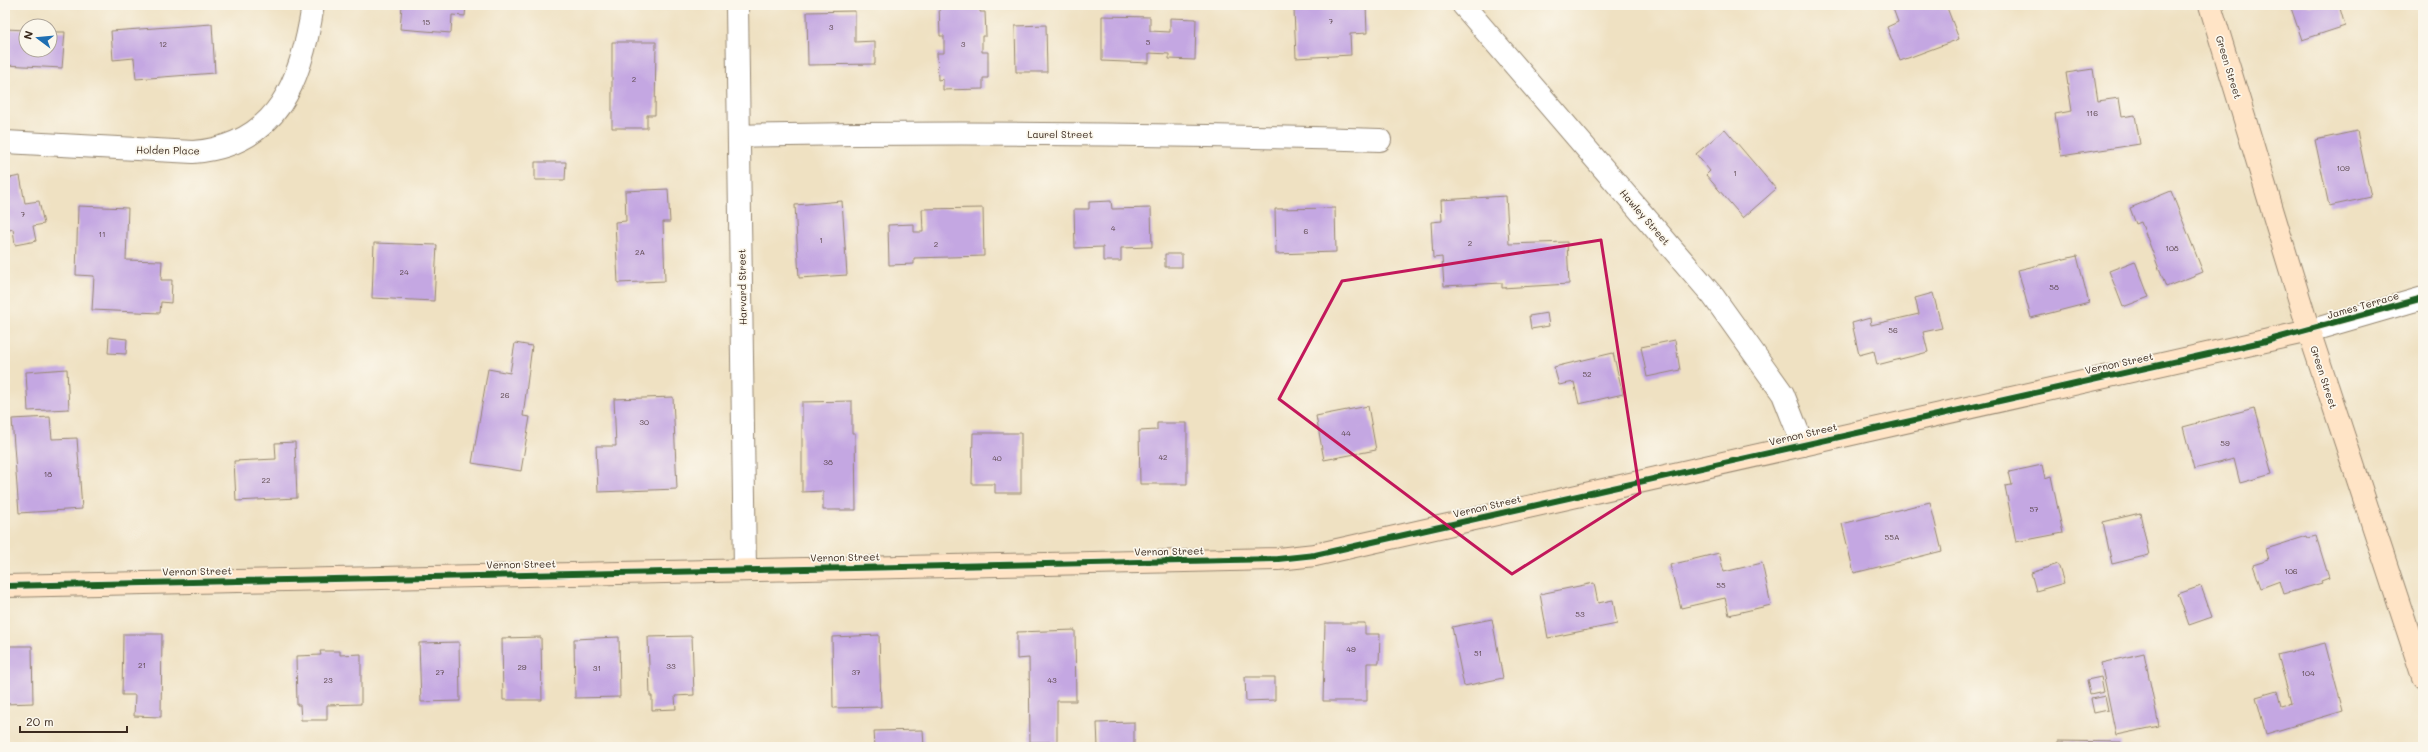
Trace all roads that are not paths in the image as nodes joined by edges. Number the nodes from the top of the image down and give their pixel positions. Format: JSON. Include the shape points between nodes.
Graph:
{"nodes":[{"id":1,"x":313,"y":5,"type":"edge"},
{"id":2,"x":737,"y":5,"type":"edge"},
{"id":3,"x":1464,"y":5,"type":"edge"},
{"id":4,"x":2210,"y":5,"type":"edge"},
{"id":5,"x":740,"y":136,"type":"junction"},
{"id":6,"x":1380,"y":140,"type":"dead end"},
{"id":7,"x":5,"y":142,"type":"edge"},
{"id":8,"x":2423,"y":298,"type":"edge"},
{"id":9,"x":2309,"y":331,"type":"junction"},
{"id":10,"x":1803,"y":445,"type":"junction"},
{"id":11,"x":745,"y":569,"type":"junction"},
{"id":12,"x":5,"y":586,"type":"edge"},
{"id":13,"x":2423,"y":678,"type":"edge"}],
"edges":[{"from":1,"to":7,"type":"street","name":"Holden Place","via":[[304,51],[290,91],[268,121],[238,142],[193,152]]},
{"from":2,"to":5,"type":"street","name":"Harvard Street"},
{"from":3,"to":10,"type":"street","name":"Hawley Street","via":[[1713,296],[1783,394]]},
{"from":4,"to":9,"type":"street","name":"Green Street"},
{"from":5,"to":6,"type":"street","name":"Laurel Street","via":[[873,133]]},
{"from":5,"to":11,"type":"street","name":"Harvard Street"},
{"from":8,"to":9,"type":"street","name":"James Terrace"},
{"from":9,"to":10,"type":"street","name":"Vernon Street"},
{"from":9,"to":13,"type":"street","name":"Green Street"},
{"from":10,"to":11,"type":"street","name":"Vernon Street","via":[[1315,555],[1278,559]]},
{"from":11,"to":12,"type":"street","name":"Vernon Street"}]}
